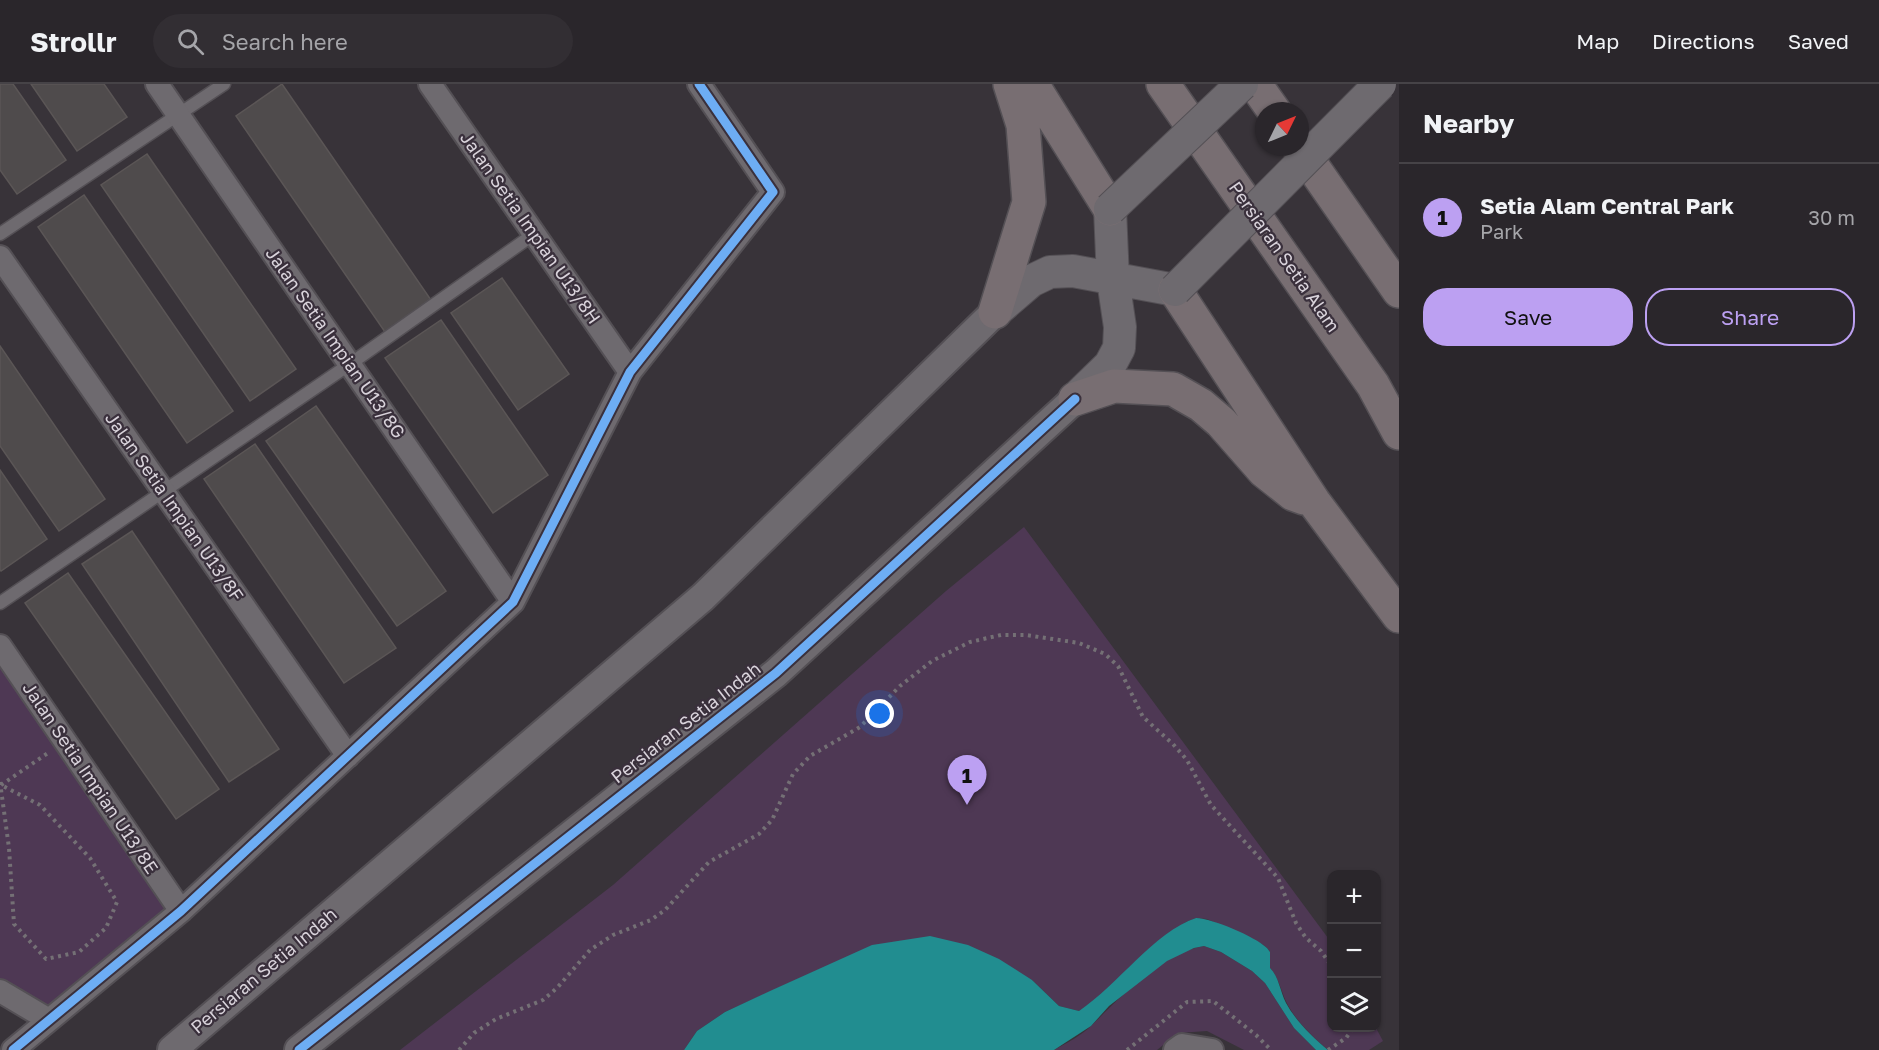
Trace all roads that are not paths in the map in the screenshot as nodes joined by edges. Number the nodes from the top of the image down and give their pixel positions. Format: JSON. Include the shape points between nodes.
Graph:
{"nodes":[{"id":1,"x":156,"y":84,"type":"edge"},
{"id":2,"x":224,"y":84,"type":"edge"},
{"id":3,"x":430,"y":84,"type":"edge"},
{"id":4,"x":699,"y":84,"type":"edge"},
{"id":5,"x":1010,"y":84,"type":"edge"},
{"id":6,"x":1032,"y":84,"type":"edge"},
{"id":7,"x":1163,"y":84,"type":"edge"},
{"id":8,"x":1242,"y":84,"type":"edge"},
{"id":9,"x":1255,"y":84,"type":"edge"},
{"id":10,"x":1380,"y":84,"type":"edge"},
{"id":11,"x":1268,"y":102,"type":"edge"},
{"id":12,"x":178,"y":115,"type":"junction"},
{"id":13,"x":1305,"y":156,"type":"edge"},
{"id":14,"x":1110,"y":209,"type":"junction"},
{"id":15,"x":0,"y":234,"type":"edge"},
{"id":16,"x":534,"y":234,"type":"junction"},
{"id":17,"x":0,"y":257,"type":"edge"},
{"id":18,"x":1113,"y":280,"type":"junction"},
{"id":19,"x":1175,"y":290,"type":"junction"},
{"id":20,"x":1399,"y":291,"type":"edge"},
{"id":21,"x":995,"y":312,"type":"junction"},
{"id":22,"x":350,"y":364,"type":"junction"},
{"id":23,"x":630,"y":372,"type":"junction"},
{"id":24,"x":1075,"y":399,"type":"junction"},
{"id":25,"x":1399,"y":433,"type":"edge"},
{"id":26,"x":163,"y":491,"type":"junction"},
{"id":27,"x":1314,"y":502,"type":"junction"},
{"id":28,"x":513,"y":602,"type":"junction"},
{"id":29,"x":0,"y":603,"type":"edge"},
{"id":30,"x":1399,"y":616,"type":"edge"},
{"id":31,"x":0,"y":646,"type":"edge"},
{"id":32,"x":348,"y":756,"type":"junction"},
{"id":33,"x":181,"y":911,"type":"junction"},
{"id":34,"x":0,"y":991,"type":"edge"},
{"id":35,"x":49,"y":1020,"type":"junction"},
{"id":36,"x":13,"y":1050,"type":"edge"},
{"id":37,"x":172,"y":1050,"type":"edge"},
{"id":38,"x":299,"y":1050,"type":"edge"},
{"id":39,"x":1175,"y":1050,"type":"edge"},
{"id":40,"x":1212,"y":1050,"type":"edge"}],
"edges":[{"from":1,"to":12,"type":"street","name":"Jalan Setia Impian U13/8G"},
{"from":2,"to":12,"type":"lane"},
{"from":3,"to":16,"type":"street","name":"Jalan Setia Impian U13/8H"},
{"from":4,"to":23,"type":"street","via":[[773,192]]},
{"from":5,"to":21,"type":"highway","via":[[1023,125],[1029,202]]},
{"from":6,"to":14,"type":"highway"},
{"from":7,"to":25,"type":"highway","name":"Persiaran Setia Alam","via":[[1373,385]]},
{"from":8,"to":14,"type":"main road","bridge":true},
{"from":9,"to":11,"type":"highway"},
{"from":10,"to":19,"type":"main road","bridge":true},
{"from":12,"to":15,"type":"lane"},
{"from":12,"to":22,"type":"street","name":"Jalan Setia Impian U13/8G"},
{"from":13,"to":20,"type":"highway"},
{"from":14,"to":18,"type":"main road"},
{"from":16,"to":22,"type":"lane"},
{"from":16,"to":23,"type":"street","name":"Jalan Setia Impian U13/8H"},
{"from":17,"to":26,"type":"street","name":"Jalan Setia Impian U13/8F"},
{"from":18,"to":19,"type":"main road"},
{"from":18,"to":21,"type":"main road","via":[[1073,271],[1050,272],[1031,281]]},
{"from":18,"to":24,"type":"main road","via":[[1119,348],[1110,365]]},
{"from":19,"to":27,"type":"highway"},
{"from":21,"to":37,"type":"street","name":"Persiaran Setia Indah","via":[[703,597]]},
{"from":22,"to":26,"type":"lane"},
{"from":22,"to":28,"type":"street","name":"Jalan Setia Impian U13/8G"},
{"from":23,"to":28,"type":"street"},
{"from":24,"to":27,"type":"highway","via":[[1114,386],[1173,389],[1221,422],[1264,471],[1293,494]]},
{"from":24,"to":38,"type":"street","name":"Persiaran Setia Indah","via":[[776,673]]},
{"from":26,"to":29,"type":"lane"},
{"from":26,"to":32,"type":"street","name":"Jalan Setia Impian U13/8F"},
{"from":27,"to":30,"type":"highway"},
{"from":28,"to":32,"type":"street"},
{"from":31,"to":33,"type":"street","name":"Jalan Setia Impian U13/8E"},
{"from":32,"to":33,"type":"street"},
{"from":33,"to":35,"type":"street"},
{"from":34,"to":35,"type":"street"},
{"from":35,"to":36,"type":"street"},
{"from":39,"to":40,"type":"street","via":[[1182,1045]]}]}
